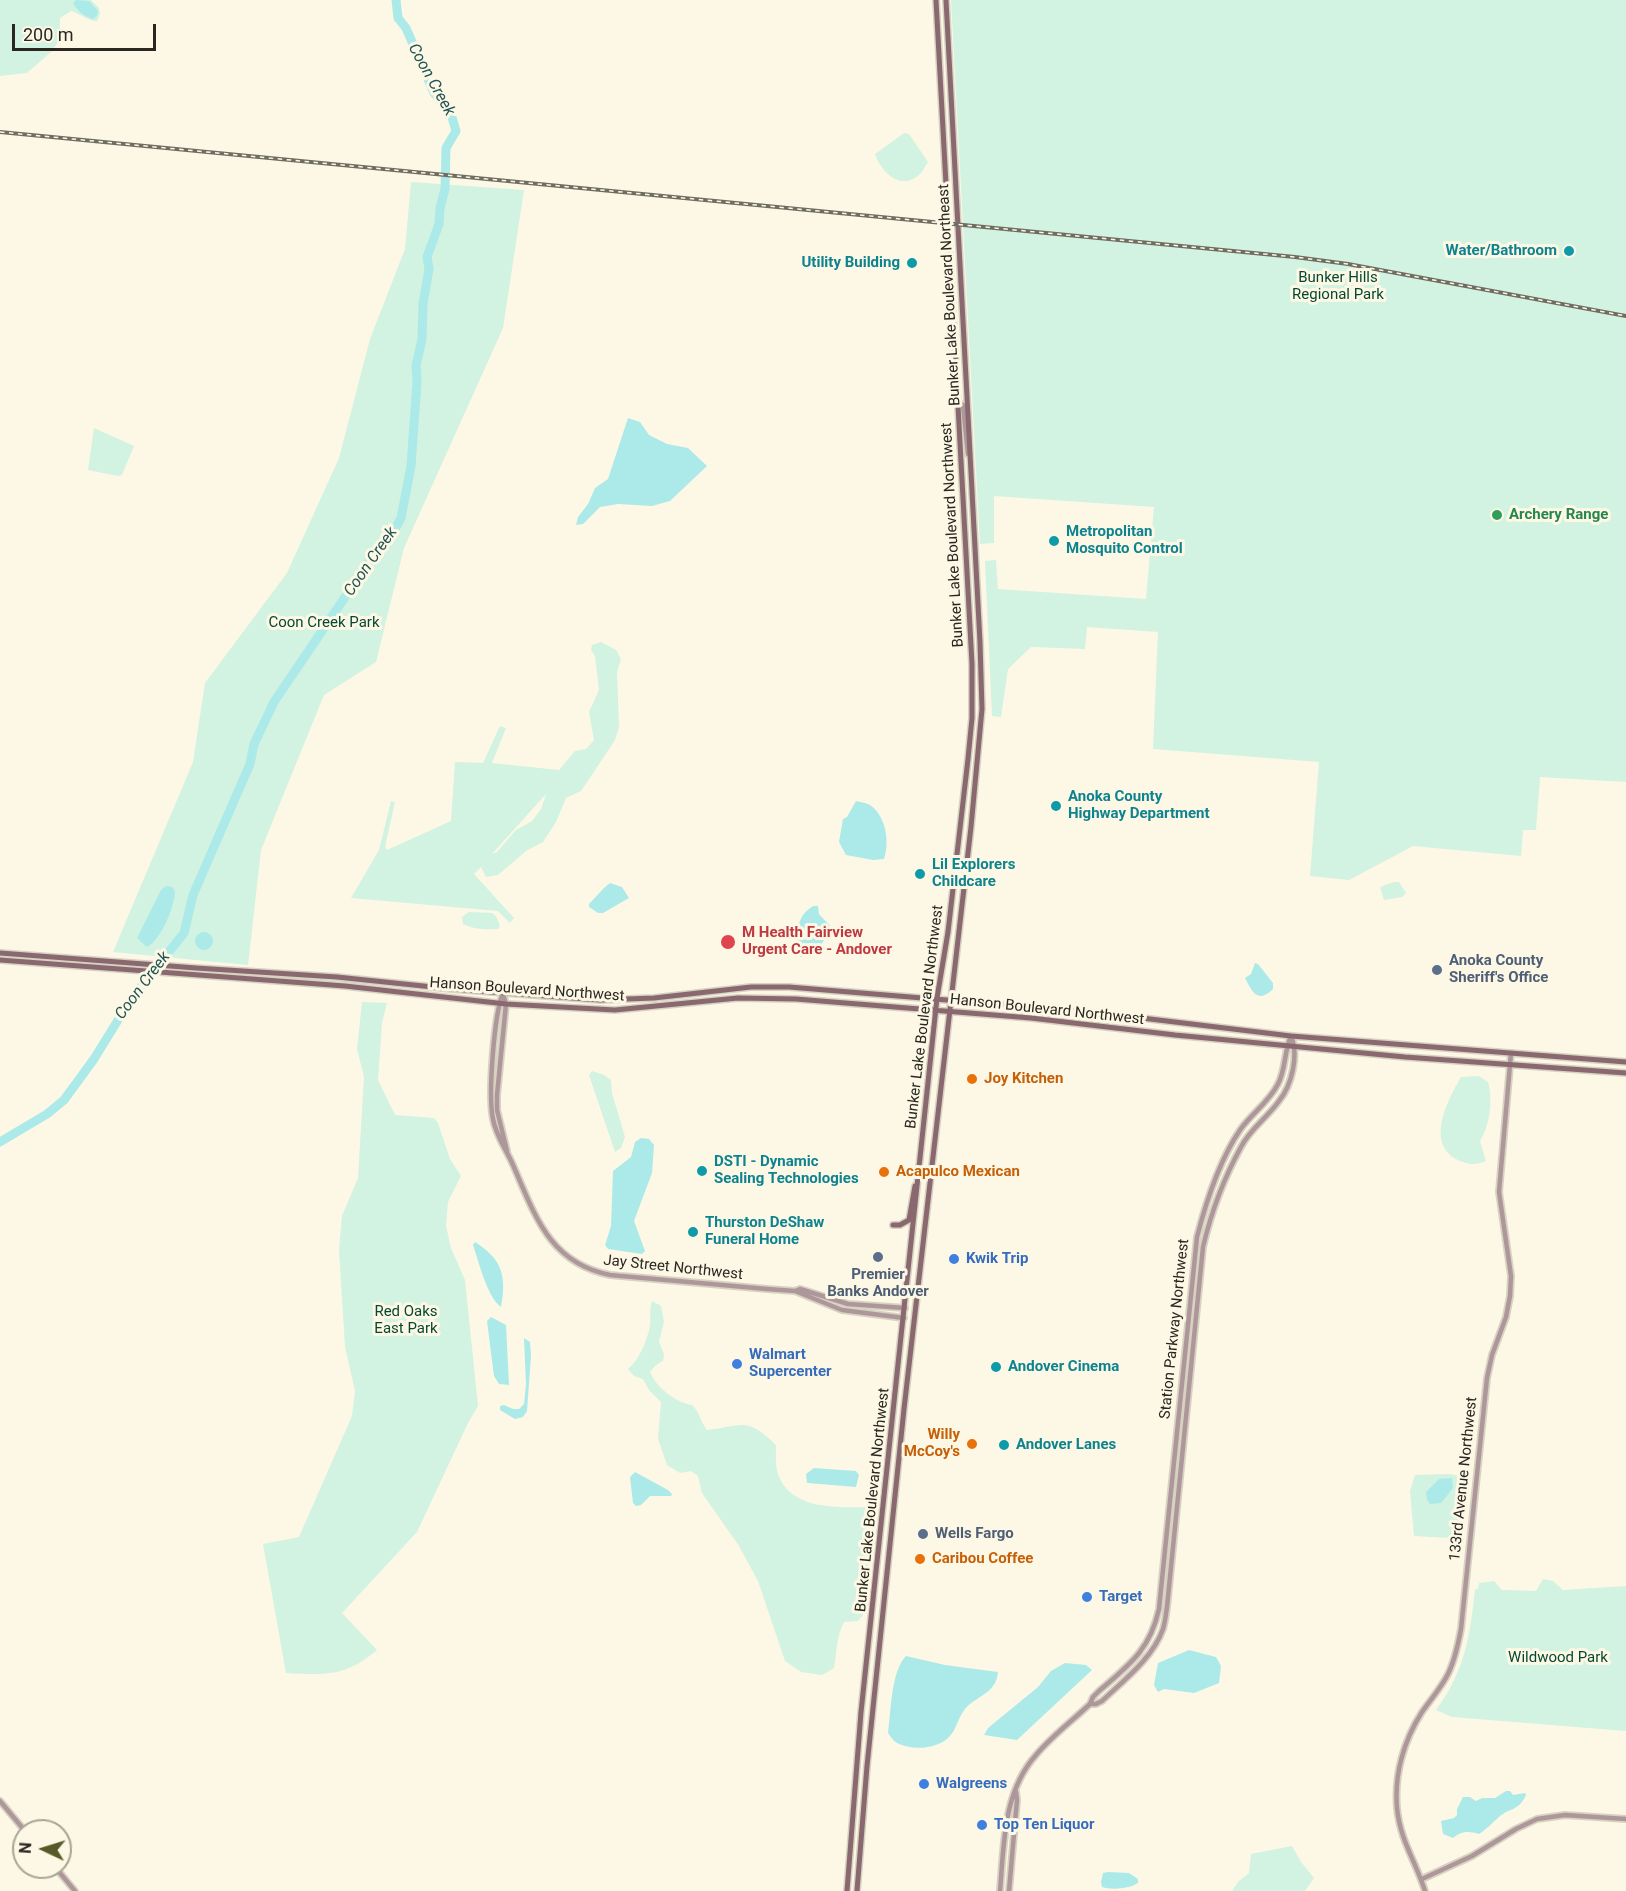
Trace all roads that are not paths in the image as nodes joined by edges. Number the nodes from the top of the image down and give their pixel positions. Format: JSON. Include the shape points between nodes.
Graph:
{"nodes":[{"id":1,"x":936,"y":0,"type":"edge"},
{"id":2,"x":946,"y":0,"type":"edge"},
{"id":3,"x":958,"y":401,"type":"junction"},
{"id":4,"x":972,"y":480,"type":"junction"},
{"id":5,"x":980,"y":732,"type":"joint"},
{"id":6,"x":0,"y":953,"type":"edge"},
{"id":7,"x":0,"y":960,"type":"edge"},
{"id":8,"x":503,"y":993,"type":"junction"},
{"id":9,"x":937,"y":998,"type":"junction"},
{"id":10,"x":951,"y":999,"type":"junction"},
{"id":11,"x":499,"y":1003,"type":"junction"},
{"id":12,"x":506,"y":1004,"type":"junction"},
{"id":13,"x":936,"y":1010,"type":"junction"},
{"id":14,"x":949,"y":1012,"type":"junction"},
{"id":15,"x":1291,"y":1036,"type":"junction"},
{"id":16,"x":1287,"y":1046,"type":"junction"},
{"id":17,"x":1295,"y":1047,"type":"junction"},
{"id":18,"x":1511,"y":1053,"type":"junction"},
{"id":19,"x":1626,"y":1062,"type":"edge"},
{"id":20,"x":1510,"y":1065,"type":"junction"},
{"id":21,"x":1626,"y":1073,"type":"edge"},
{"id":22,"x":507,"y":1151,"type":"junction"},
{"id":23,"x":920,"y":1173,"type":"junction"},
{"id":24,"x":892,"y":1225,"type":"dead end"},
{"id":25,"x":795,"y":1291,"type":"junction"},
{"id":26,"x":905,"y":1308,"type":"junction"},
{"id":27,"x":904,"y":1318,"type":"junction"},
{"id":28,"x":1160,"y":1596,"type":"junction"},
{"id":29,"x":1168,"y":1597,"type":"junction"},
{"id":30,"x":1090,"y":1704,"type":"junction"},
{"id":31,"x":1016,"y":1792,"type":"junction"},
{"id":32,"x":1,"y":1803,"type":"edge"},
{"id":33,"x":15,"y":1819,"type":"edge"},
{"id":34,"x":1626,"y":1819,"type":"edge"},
{"id":35,"x":65,"y":1879,"type":"edge"},
{"id":36,"x":1422,"y":1879,"type":"junction"},
{"id":37,"x":75,"y":1891,"type":"edge"},
{"id":38,"x":847,"y":1891,"type":"edge"},
{"id":39,"x":857,"y":1891,"type":"edge"},
{"id":40,"x":1000,"y":1891,"type":"edge"},
{"id":41,"x":1009,"y":1891,"type":"edge"},
{"id":42,"x":1425,"y":1891,"type":"edge"}],
"edges":[{"from":1,"to":3,"type":"main road","name":"Bunker Lake Boulevard Northwest"},
{"from":2,"to":4,"type":"main road","name":"Bunker Lake Boulevard Northeast"},
{"from":3,"to":4,"type":"street","via":[[963,405]]},
{"from":3,"to":9,"type":"main road","name":"Bunker Lake Boulevard Northwest","via":[[972,718]]},
{"from":4,"to":5,"type":"main road","name":"Bunker Lake Boulevard Northeast"},
{"from":5,"to":10,"type":"main road","name":"Bunker Lake Boulevard Northwest"},
{"from":6,"to":8,"type":"main road","name":"Hanson Boulevard Northwest"},
{"from":7,"to":11,"type":"main road","name":"Hanson Boulevard Northwest","via":[[345,986]]},
{"from":8,"to":9,"type":"main road","name":"Hanson Boulevard Northwest","via":[[621,1000],[771,986]]},
{"from":8,"to":11,"type":"street","name":"Jay Street Northwest"},
{"from":8,"to":12,"type":"street","name":"Jay Street Northwest"},
{"from":9,"to":10,"type":"main road","name":"Hanson Boulevard Northwest"},
{"from":9,"to":13,"type":"main road","name":"Bunker Lake Boulevard Northwest"},
{"from":10,"to":14,"type":"main road","name":"Bunker Lake Boulevard Northwest"},
{"from":10,"to":15,"type":"main road","name":"Hanson Boulevard Northwest"},
{"from":11,"to":12,"type":"main road","name":"Hanson Boulevard Northwest"},
{"from":11,"to":22,"type":"street","name":"Jay Street Northwest","via":[[491,1106],[493,1123]]},
{"from":12,"to":13,"type":"main road","name":"Hanson Boulevard Northwest","via":[[615,1010],[757,997]]},
{"from":12,"to":22,"type":"street","name":"Jay Street Northwest","via":[[497,1110]]},
{"from":13,"to":14,"type":"main road","name":"Hanson Boulevard Northwest"},
{"from":13,"to":23,"type":"main road","name":"Bunker Lake Boulevard Northwest"},
{"from":14,"to":16,"type":"main road","name":"Hanson Boulevard Northwest"},
{"from":14,"to":39,"type":"main road","name":"Bunker Lake Boulevard Northwest","via":[[885,1583]]},
{"from":15,"to":16,"type":"street","name":"Station Parkway Northwest"},
{"from":15,"to":17,"type":"street"},
{"from":15,"to":18,"type":"main road","name":"Hanson Boulevard Northwest"},
{"from":16,"to":17,"type":"main road","name":"Hanson Boulevard Northwest"},
{"from":16,"to":28,"type":"street","name":"Station Parkway Northwest","via":[[1278,1085],[1234,1140],[1197,1237]]},
{"from":17,"to":20,"type":"main road","name":"Hanson Boulevard Northwest"},
{"from":17,"to":29,"type":"street","name":"Station Parkway Northwest","via":[[1284,1093],[1242,1145],[1208,1225]]},
{"from":18,"to":19,"type":"main road","name":"Hanson Boulevard Northwest"},
{"from":18,"to":20,"type":"street","name":"133rd Avenue Northwest"},
{"from":20,"to":21,"type":"main road","name":"Hanson Boulevard Northwest"},
{"from":20,"to":36,"type":"street","name":"133rd Avenue Northwest","via":[[1499,1192],[1511,1276],[1510,1296],[1486,1378],[1461,1629],[1449,1671],[1408,1736],[1398,1778],[1401,1831]]},
{"from":22,"to":25,"type":"street","name":"Jay Street Northwest","via":[[545,1233],[567,1257],[588,1269],[610,1275]]},
{"from":23,"to":24,"type":"main road","via":[[910,1217],[904,1223]]},
{"from":23,"to":26,"type":"main road","name":"Bunker Lake Boulevard Northwest"},
{"from":25,"to":26,"type":"street","name":"Jay Street Northwest","via":[[800,1289],[848,1304]]},
{"from":25,"to":27,"type":"street","name":"Jay Street Northwest","via":[[842,1310]]},
{"from":26,"to":27,"type":"main road","name":"Bunker Lake Boulevard Northwest"},
{"from":27,"to":38,"type":"main road","name":"Bunker Lake Boulevard Northwest","via":[[861,1712]]},
{"from":28,"to":29,"type":"street"},
{"from":28,"to":30,"type":"street","name":"Station Parkway Northwest","via":[[1149,1641]]},
{"from":29,"to":30,"type":"street","name":"Station Parkway Northwest","via":[[1164,1628],[1146,1658],[1102,1701]]},
{"from":30,"to":31,"type":"street","name":"Station Parkway Northwest","via":[[1036,1755]]},
{"from":31,"to":40,"type":"street","name":"Station Parkway Northwest","via":[[1007,1817]]},
{"from":31,"to":41,"type":"street","name":"Station Parkway Northwest"},
{"from":32,"to":33,"type":"street"},
{"from":34,"to":36,"type":"street","via":[[1565,1815],[1537,1819],[1472,1857]]},
{"from":35,"to":37,"type":"street"},
{"from":36,"to":42,"type":"street","name":"133rd Avenue Northwest"}]}
